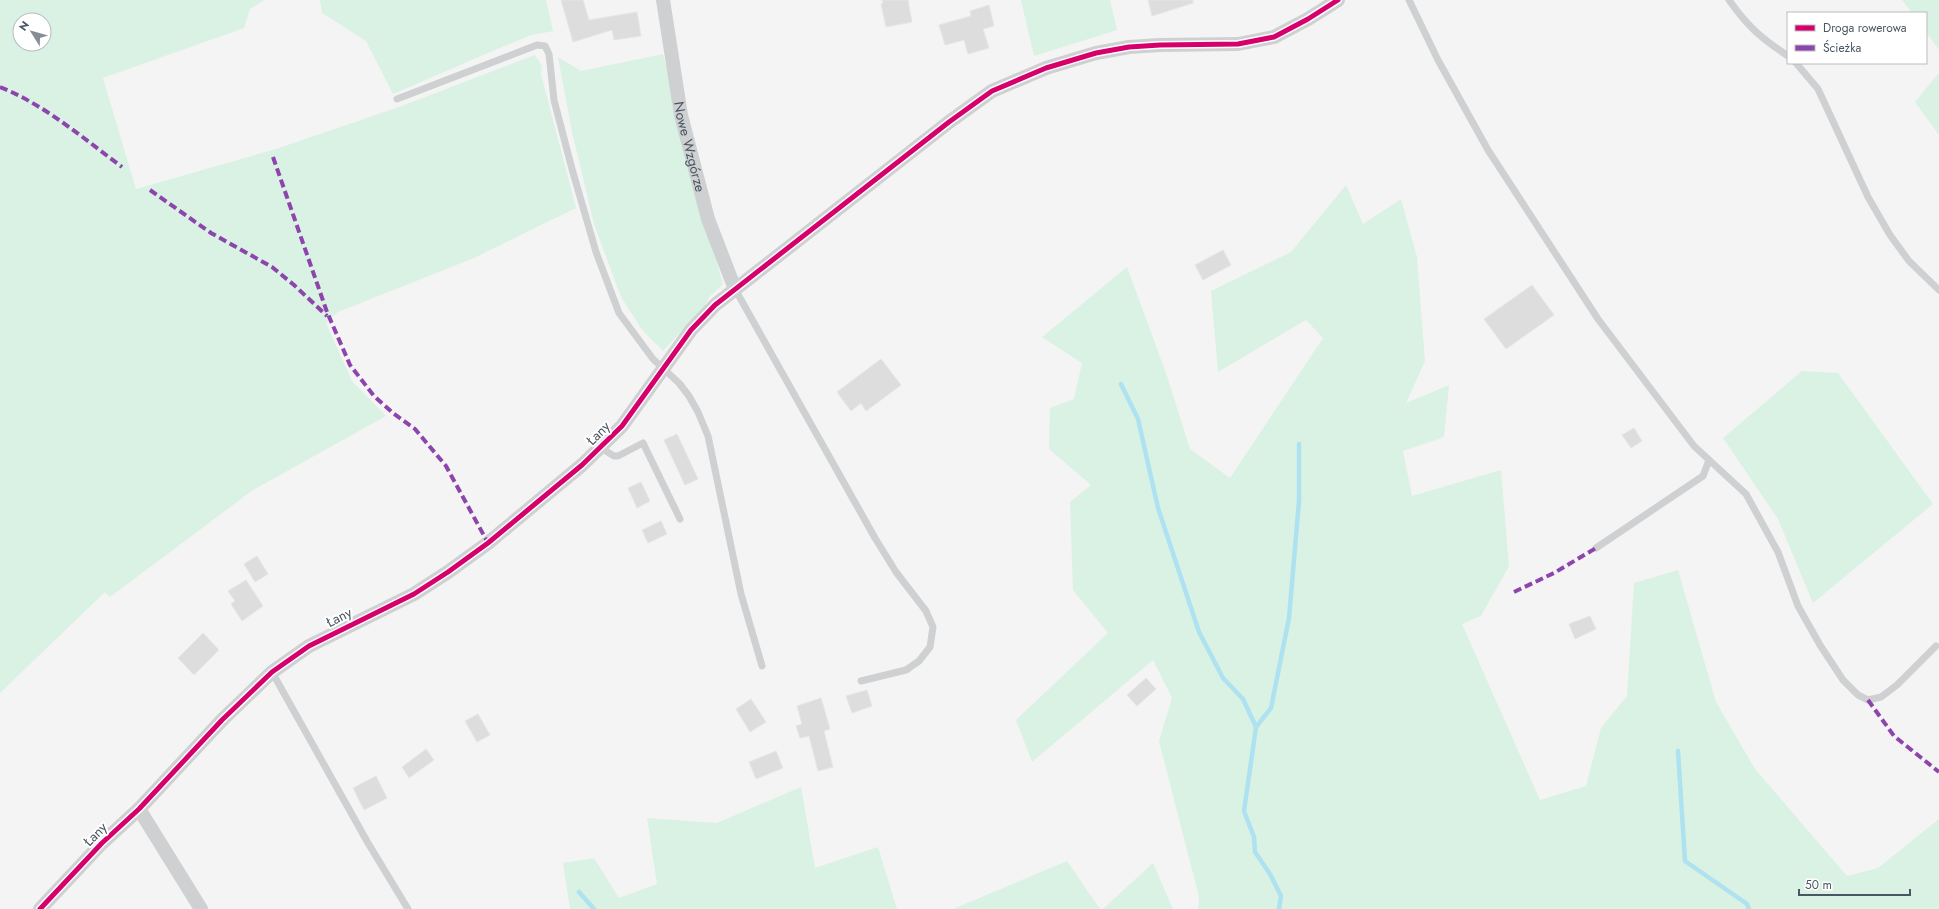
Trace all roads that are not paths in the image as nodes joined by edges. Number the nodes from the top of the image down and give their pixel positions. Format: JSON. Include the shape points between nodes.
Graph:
{"nodes":[{"id":1,"x":663,"y":0,"type":"edge"},
{"id":2,"x":1338,"y":0,"type":"edge"},
{"id":3,"x":1408,"y":0,"type":"edge"},
{"id":4,"x":1729,"y":0,"type":"edge"},
{"id":5,"x":1787,"y":55,"type":"edge"},
{"id":6,"x":1797,"y":64,"type":"edge"},
{"id":7,"x":397,"y":99,"type":"dead end"},
{"id":8,"x":735,"y":289,"type":"junction"},
{"id":9,"x":1939,"y":290,"type":"edge"},
{"id":10,"x":663,"y":368,"type":"junction"},
{"id":11,"x":601,"y":448,"type":"junction"},
{"id":12,"x":1709,"y":460,"type":"junction"},
{"id":13,"x":680,"y":519,"type":"dead end"},
{"id":14,"x":1596,"y":548,"type":"dead end"},
{"id":15,"x":1936,"y":646,"type":"dead end"},
{"id":16,"x":762,"y":666,"type":"dead end"},
{"id":17,"x":272,"y":672,"type":"junction"},
{"id":18,"x":861,"y":681,"type":"dead end"},
{"id":19,"x":139,"y":809,"type":"junction"},
{"id":20,"x":40,"y":909,"type":"edge"},
{"id":21,"x":201,"y":909,"type":"edge"},
{"id":22,"x":408,"y":909,"type":"edge"}],
"edges":[{"from":1,"to":8,"type":"street","name":"Nowe Wzgórze","via":[[681,115],[708,219]]},
{"from":2,"to":8,"type":"street","name":"Łany","via":[[1274,37],[1238,44],[1122,48],[1046,68],[992,91]]},
{"from":3,"to":12,"type":"lane","via":[[1488,150],[1598,319],[1694,446]]},
{"from":4,"to":5,"type":"lane","via":[[1761,38]]},
{"from":6,"to":9,"type":"lane","via":[[1818,89],[1868,197],[1890,235],[1909,261]]},
{"from":7,"to":10,"type":"lane","via":[[537,45],[545,46],[549,54],[554,100],[596,252],[619,313],[653,359]]},
{"from":8,"to":10,"type":"street","name":"Łany","via":[[691,330]]},
{"from":8,"to":18,"type":"lane","via":[[875,538],[896,572],[926,611],[933,627],[930,647],[919,661],[906,670]]},
{"from":10,"to":11,"type":"street","name":"Łany","via":[[622,426]]},
{"from":10,"to":16,"type":"lane","via":[[690,396],[708,436],[741,594]]},
{"from":11,"to":13,"type":"lane","via":[[618,456],[643,443]]},
{"from":11,"to":17,"type":"street","name":"Łany","via":[[488,543],[448,572],[414,594],[309,646]]},
{"from":12,"to":14,"type":"lane","via":[[1703,476]]},
{"from":12,"to":15,"type":"lane","via":[[1746,494],[1778,552],[1798,606],[1843,680],[1858,695],[1868,700],[1881,698]]},
{"from":17,"to":19,"type":"street","name":"Łany","via":[[222,720]]},
{"from":17,"to":22,"type":"lane"},
{"from":19,"to":20,"type":"street","name":"Łany","via":[[102,843]]},
{"from":19,"to":21,"type":"street"}]}
